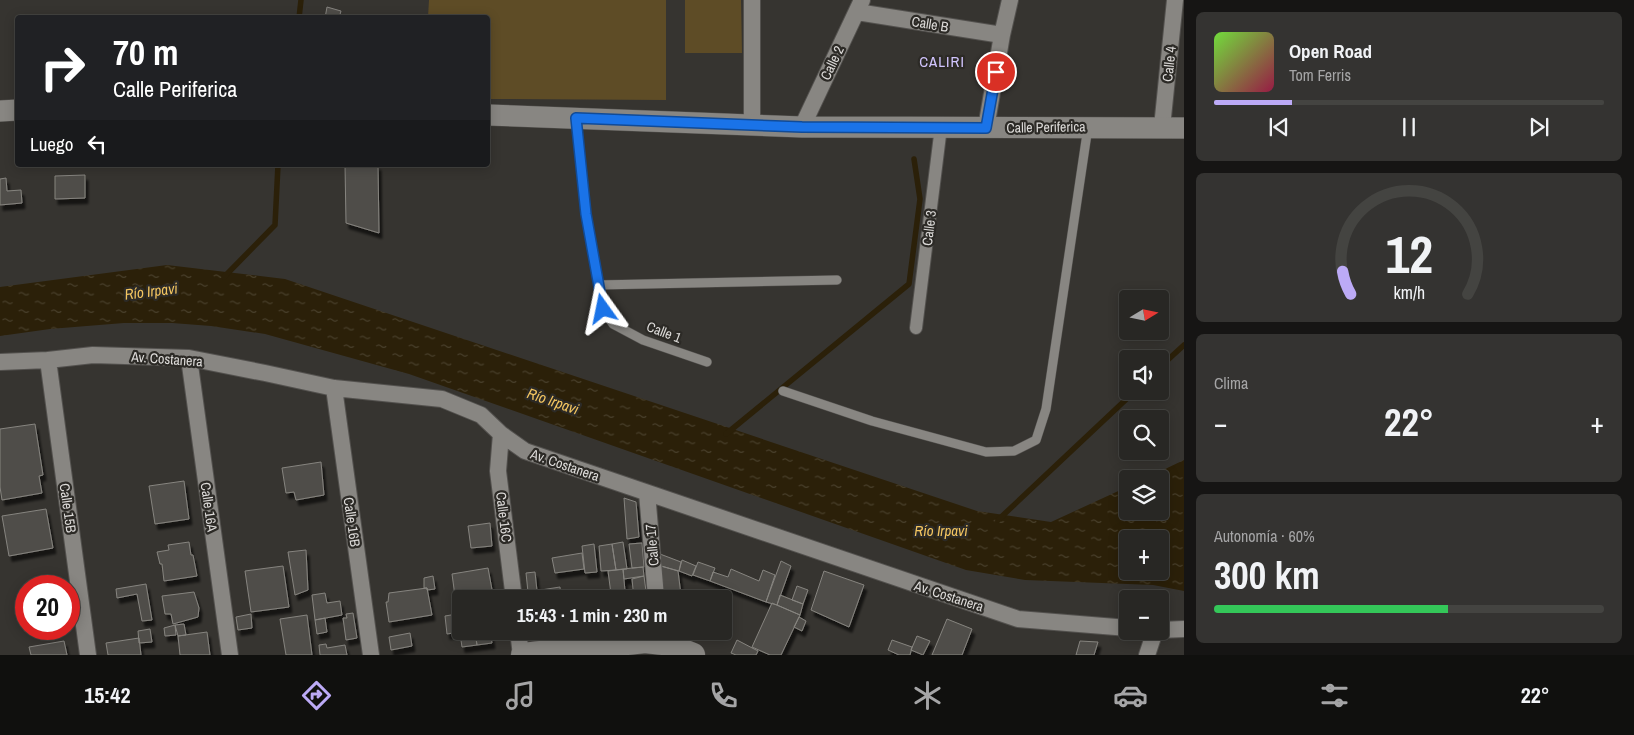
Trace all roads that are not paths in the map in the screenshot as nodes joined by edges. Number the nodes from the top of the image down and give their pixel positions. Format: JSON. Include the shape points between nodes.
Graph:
{"nodes":[{"id":1,"x":752,"y":0,"type":"edge"},
{"id":2,"x":1010,"y":0,"type":"edge"},
{"id":3,"x":1175,"y":0,"type":"edge"},
{"id":4,"x":860,"y":6,"type":"edge"},
{"id":5,"x":1002,"y":35,"type":"junction"},
{"id":6,"x":15,"y":110,"type":"edge"},
{"id":7,"x":0,"y":111,"type":"edge"},
{"id":8,"x":490,"y":115,"type":"edge"},
{"id":9,"x":576,"y":118,"type":"junction"},
{"id":10,"x":752,"y":125,"type":"junction"},
{"id":11,"x":802,"y":127,"type":"junction"},
{"id":12,"x":940,"y":127,"type":"junction"},
{"id":13,"x":1088,"y":127,"type":"junction"},
{"id":14,"x":1162,"y":127,"type":"junction"},
{"id":15,"x":986,"y":128,"type":"junction"},
{"id":16,"x":1184,"y":128,"type":"edge"},
{"id":17,"x":837,"y":280,"type":"dead end"},
{"id":18,"x":598,"y":285,"type":"junction"},
{"id":19,"x":916,"y":328,"type":"dead end"},
{"id":20,"x":189,"y":358,"type":"junction"},
{"id":21,"x":48,"y":360,"type":"junction"},
{"id":22,"x":0,"y":362,"type":"edge"},
{"id":23,"x":707,"y":362,"type":"dead end"},
{"id":24,"x":334,"y":388,"type":"junction"},
{"id":25,"x":783,"y":391,"type":"dead end"},
{"id":26,"x":501,"y":434,"type":"junction"},
{"id":27,"x":647,"y":493,"type":"junction"},
{"id":28,"x":513,"y":590,"type":"edge"},
{"id":29,"x":655,"y":590,"type":"edge"},
{"id":30,"x":1119,"y":627,"type":"edge"},
{"id":31,"x":1184,"y":629,"type":"edge"},
{"id":32,"x":1169,"y":630,"type":"edge"},
{"id":33,"x":520,"y":640,"type":"edge"},
{"id":34,"x":1152,"y":640,"type":"edge"},
{"id":35,"x":88,"y":655,"type":"edge"},
{"id":36,"x":230,"y":655,"type":"edge"},
{"id":37,"x":371,"y":655,"type":"edge"},
{"id":38,"x":522,"y":655,"type":"edge"},
{"id":39,"x":693,"y":655,"type":"edge"},
{"id":40,"x":1147,"y":655,"type":"edge"}],
"edges":[{"from":1,"to":10,"type":"street"},
{"from":2,"to":5,"type":"street"},
{"from":3,"to":14,"type":"street","name":"Calle 4"},
{"from":4,"to":5,"type":"street","name":"Calle B"},
{"from":4,"to":11,"type":"street","name":"Calle 2"},
{"from":5,"to":15,"type":"street"},
{"from":6,"to":7,"type":"street"},
{"from":8,"to":9,"type":"street","name":"Calle Periferica"},
{"from":9,"to":10,"type":"street","name":"Calle Periferica"},
{"from":9,"to":18,"type":"lane","name":"Calle 1","via":[[586,214]]},
{"from":10,"to":11,"type":"street","name":"Calle Periferica"},
{"from":11,"to":12,"type":"street","name":"Calle Periferica"},
{"from":12,"to":15,"type":"street","name":"Calle Periferica"},
{"from":12,"to":19,"type":"street","name":"Calle 3"},
{"from":13,"to":14,"type":"street","name":"Calle Periferica"},
{"from":13,"to":15,"type":"street","name":"Calle Periferica"},
{"from":13,"to":25,"type":"lane","via":[[1046,409],[1036,440],[1014,451],[986,452],[900,429]]},
{"from":14,"to":16,"type":"street","name":"Calle Periferica"},
{"from":17,"to":18,"type":"lane"},
{"from":18,"to":23,"type":"lane","name":"Calle 1","via":[[603,309],[612,324],[642,340]]},
{"from":20,"to":21,"type":"street","name":"Av. Costanera","via":[[93,355]]},
{"from":20,"to":24,"type":"street","name":"Av. Costanera"},
{"from":20,"to":36,"type":"street","name":"Calle 16A"},
{"from":21,"to":22,"type":"street","name":"Av. Costanera"},
{"from":21,"to":35,"type":"street","name":"Calle 15B"},
{"from":24,"to":26,"type":"street","name":"Av. Costanera","via":[[442,399],[481,415]]},
{"from":24,"to":37,"type":"street","name":"Calle 16B"},
{"from":26,"to":27,"type":"street","name":"Av. Costanera","via":[[525,451]]},
{"from":26,"to":28,"type":"street","name":"Calle 16C","via":[[498,471]]},
{"from":27,"to":29,"type":"street","name":"Calle 17"},
{"from":27,"to":30,"type":"street","name":"Av. Costanera","via":[[1018,620]]},
{"from":31,"to":32,"type":"street"},
{"from":33,"to":38,"type":"street"},
{"from":34,"to":40,"type":"street"},
{"from":38,"to":39,"type":"main road","via":[[645,641],[664,642]]}]}
